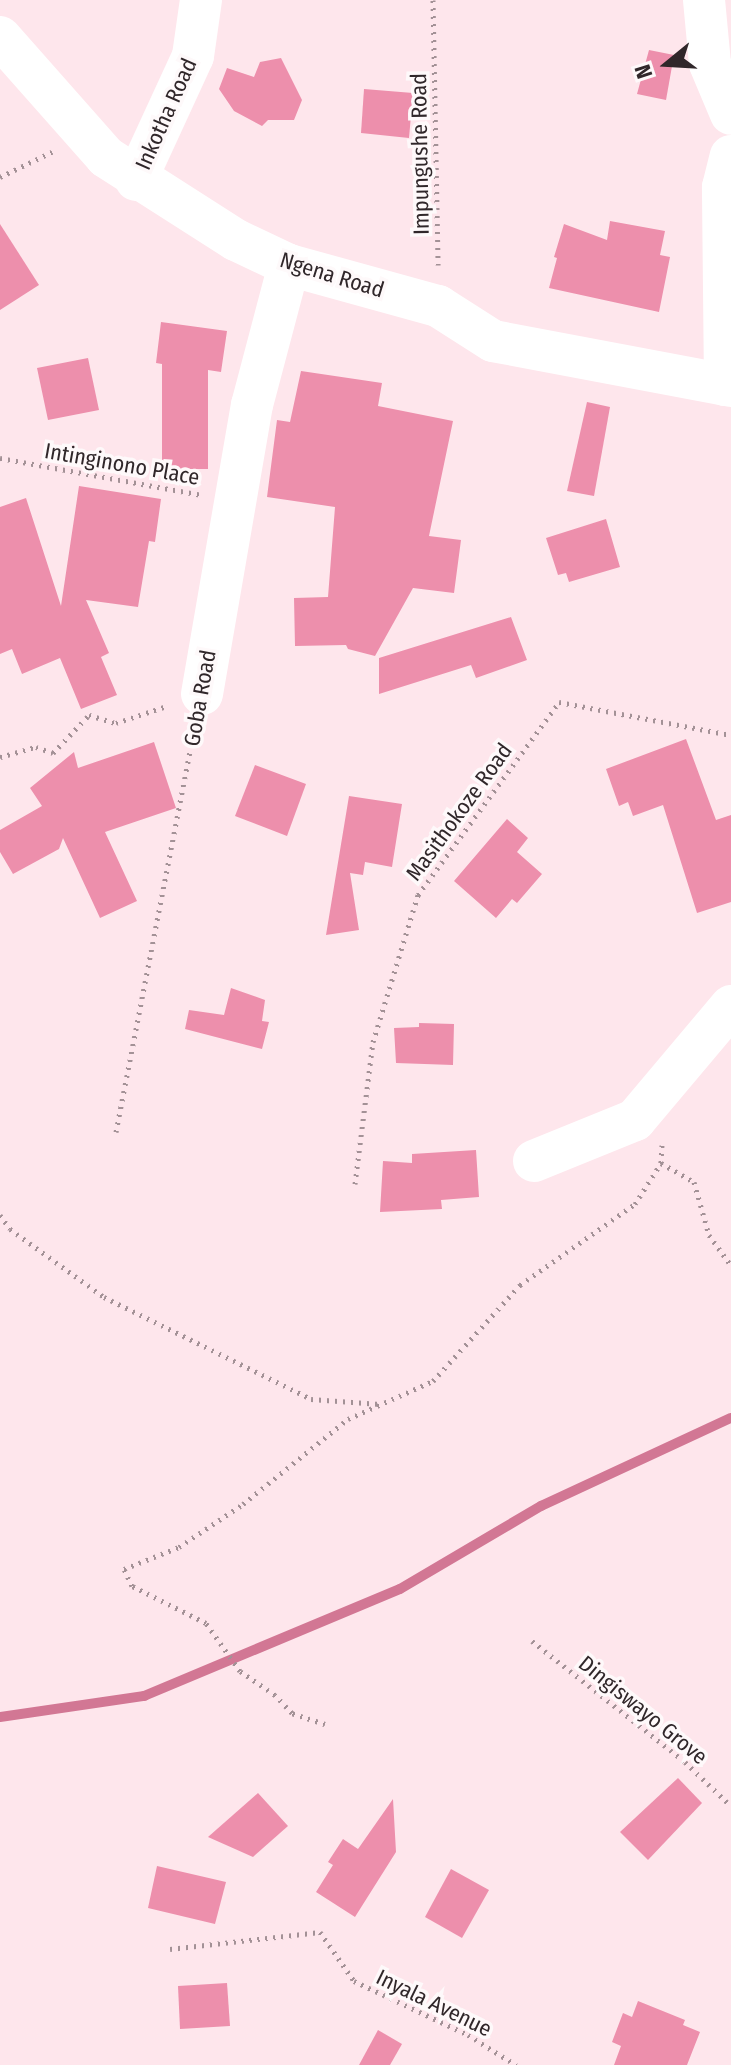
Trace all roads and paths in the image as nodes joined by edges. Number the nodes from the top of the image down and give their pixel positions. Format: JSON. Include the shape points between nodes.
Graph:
{"nodes":[{"id":1,"x":201,"y":0,"type":"edge"},
{"id":2,"x":433,"y":0,"type":"edge"},
{"id":3,"x":704,"y":0,"type":"edge"},
{"id":4,"x":0,"y":37,"type":"edge"},
{"id":5,"x":731,"y":114,"type":"edge"},
{"id":6,"x":85,"y":137,"type":"junction"},
{"id":7,"x":731,"y":156,"type":"edge"},
{"id":8,"x":0,"y":177,"type":"edge"},
{"id":9,"x":136,"y":180,"type":"junction"},
{"id":10,"x":289,"y":265,"type":"junction"},
{"id":11,"x":438,"y":306,"type":"junction"},
{"id":12,"x":728,"y":385,"type":"edge"},
{"id":13,"x":0,"y":458,"type":"edge"},
{"id":14,"x":237,"y":501,"type":"junction"},
{"id":15,"x":202,"y":694,"type":"junction"},
{"id":16,"x":731,"y":735,"type":"edge"},
{"id":17,"x":0,"y":757,"type":"edge"},
{"id":18,"x":731,"y":1006,"type":"edge"},
{"id":19,"x":660,"y":1093,"type":"junction"},
{"id":20,"x":116,"y":1132,"type":"dead end"},
{"id":21,"x":534,"y":1161,"type":"dead end"},
{"id":22,"x":661,"y":1163,"type":"junction"},
{"id":23,"x":355,"y":1184,"type":"dead end"},
{"id":24,"x":0,"y":1215,"type":"edge"},
{"id":25,"x":731,"y":1265,"type":"edge"},
{"id":26,"x":381,"y":1404,"type":"junction"},
{"id":27,"x":532,"y":1641,"type":"dead end"},
{"id":28,"x":325,"y":1724,"type":"dead end"},
{"id":29,"x":731,"y":1806,"type":"edge"},
{"id":30,"x":170,"y":1949,"type":"dead end"},
{"id":31,"x":516,"y":2065,"type":"edge"}],
"edges":[{"from":1,"to":9,"type":"street","name":"Inkotha Road","via":[[193,56]]},
{"from":2,"to":11,"type":"path","name":"Impungushe Road"},
{"from":3,"to":5,"type":"street","via":[[710,64]]},
{"from":4,"to":6,"type":"street","name":"Ngena Road"},
{"from":6,"to":8,"type":"path"},
{"from":6,"to":9,"type":"street","name":"Ngena Road"},
{"from":7,"to":12,"type":"street","via":[[723,187]]},
{"from":9,"to":10,"type":"street","name":"Ngena Road"},
{"from":10,"to":11,"type":"street","name":"Ngena Road"},
{"from":10,"to":14,"type":"street","name":"Goba Road","via":[[252,405]]},
{"from":11,"to":12,"type":"street","name":"Ngena Road","via":[[493,341]]},
{"from":13,"to":14,"type":"path","name":"Intinginono Place"},
{"from":14,"to":15,"type":"street","name":"Goba Road"},
{"from":15,"to":17,"type":"path","via":[[121,722],[89,715],[53,753],[36,747]]},
{"from":15,"to":20,"type":"path","name":"Goba Road"},
{"from":16,"to":23,"type":"path","name":"Masithokoze Road","via":[[559,702],[418,895],[373,1042]]},
{"from":18,"to":19,"type":"street"},
{"from":19,"to":21,"type":"street","via":[[635,1120]]},
{"from":19,"to":22,"type":"path"},
{"from":22,"to":25,"type":"path","via":[[694,1182],[709,1235]]},
{"from":22,"to":26,"type":"path","via":[[635,1204],[520,1285],[433,1381]]},
{"from":24,"to":26,"type":"path","via":[[10,1229],[104,1297],[311,1399]]},
{"from":26,"to":28,"type":"path","via":[[348,1419],[243,1504],[179,1547],[124,1569],[132,1586],[206,1623],[240,1671],[292,1713]]},
{"from":27,"to":29,"type":"path","name":"Dingiswayo Grove","via":[[685,1762]]},
{"from":30,"to":31,"type":"path","name":"Inyala Avenue","via":[[320,1932],[354,1981],[468,2035]]}]}
